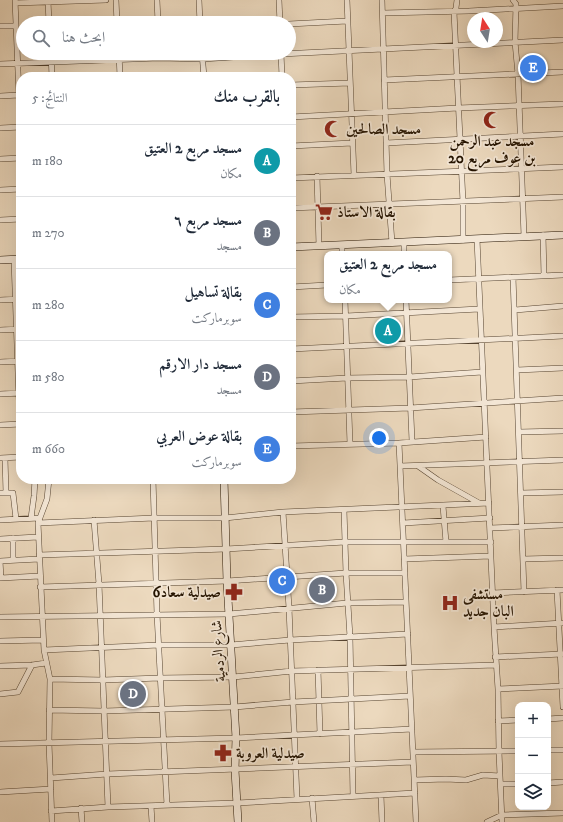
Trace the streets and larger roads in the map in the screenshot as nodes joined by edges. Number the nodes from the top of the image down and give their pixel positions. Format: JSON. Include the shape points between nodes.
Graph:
{"nodes":[{"id":1,"x":106,"y":0,"type":"edge"},
{"id":2,"x":116,"y":0,"type":"edge"},
{"id":3,"x":157,"y":0,"type":"edge"},
{"id":4,"x":199,"y":0,"type":"edge"},
{"id":5,"x":279,"y":0,"type":"edge"},
{"id":6,"x":347,"y":0,"type":"edge"},
{"id":7,"x":382,"y":0,"type":"edge"},
{"id":8,"x":457,"y":0,"type":"edge"},
{"id":9,"x":513,"y":0,"type":"edge"},
{"id":10,"x":48,"y":1,"type":"edge"},
{"id":11,"x":15,"y":2,"type":"edge"},
{"id":12,"x":563,"y":6,"type":"edge"},
{"id":13,"x":516,"y":9,"type":"junction"},
{"id":14,"x":454,"y":12,"type":"junction"},
{"id":15,"x":383,"y":13,"type":"junction"},
{"id":16,"x":49,"y":16,"type":"edge"},
{"id":17,"x":117,"y":16,"type":"edge"},
{"id":18,"x":158,"y":16,"type":"edge"},
{"id":19,"x":200,"y":16,"type":"edge"},
{"id":20,"x":280,"y":16,"type":"edge"},
{"id":21,"x":347,"y":20,"type":"junction"},
{"id":22,"x":296,"y":24,"type":"edge"},
{"id":23,"x":0,"y":26,"type":"edge"},
{"id":24,"x":15,"y":26,"type":"junction"},
{"id":25,"x":16,"y":39,"type":"edge"},
{"id":26,"x":563,"y":40,"type":"edge"},
{"id":27,"x":515,"y":42,"type":"junction"},
{"id":28,"x":455,"y":45,"type":"junction"},
{"id":29,"x":383,"y":50,"type":"junction"},
{"id":30,"x":349,"y":51,"type":"junction"},
{"id":31,"x":296,"y":53,"type":"edge"},
{"id":32,"x":18,"y":60,"type":"edge"},
{"id":33,"x":127,"y":60,"type":"edge"},
{"id":34,"x":203,"y":60,"type":"edge"},
{"id":35,"x":281,"y":60,"type":"edge"},
{"id":36,"x":119,"y":61,"type":"junction"},
{"id":37,"x":51,"y":63,"type":"junction"},
{"id":38,"x":0,"y":64,"type":"edge"},
{"id":39,"x":18,"y":64,"type":"junction"},
{"id":40,"x":18,"y":72,"type":"edge"},
{"id":41,"x":52,"y":72,"type":"edge"},
{"id":42,"x":120,"y":72,"type":"edge"},
{"id":43,"x":204,"y":72,"type":"edge"},
{"id":44,"x":282,"y":72,"type":"edge"},
{"id":45,"x":563,"y":72,"type":"edge"},
{"id":46,"x":518,"y":74,"type":"junction"},
{"id":47,"x":456,"y":76,"type":"junction"},
{"id":48,"x":384,"y":80,"type":"junction"},
{"id":49,"x":350,"y":83,"type":"junction"},
{"id":50,"x":296,"y":85,"type":"edge"},
{"id":51,"x":16,"y":95,"type":"edge"},
{"id":52,"x":0,"y":96,"type":"edge"},
{"id":53,"x":563,"y":104,"type":"edge"},
{"id":54,"x":519,"y":106,"type":"junction"},
{"id":55,"x":458,"y":108,"type":"junction"},
{"id":56,"x":385,"y":112,"type":"junction"},
{"id":57,"x":352,"y":114,"type":"junction"},
{"id":58,"x":296,"y":117,"type":"edge"},
{"id":59,"x":16,"y":127,"type":"edge"},
{"id":60,"x":0,"y":128,"type":"edge"},
{"id":61,"x":563,"y":134,"type":"edge"},
{"id":62,"x":520,"y":136,"type":"junction"},
{"id":63,"x":460,"y":139,"type":"junction"},
{"id":64,"x":352,"y":143,"type":"junction"},
{"id":65,"x":386,"y":143,"type":"junction"},
{"id":66,"x":296,"y":146,"type":"edge"},
{"id":67,"x":16,"y":158,"type":"edge"},
{"id":68,"x":0,"y":159,"type":"edge"},
{"id":69,"x":563,"y":167,"type":"edge"},
{"id":70,"x":521,"y":168,"type":"junction"},
{"id":71,"x":462,"y":171,"type":"junction"},
{"id":72,"x":387,"y":174,"type":"junction"},
{"id":73,"x":354,"y":175,"type":"junction"},
{"id":74,"x":317,"y":176,"type":"junction"},
{"id":75,"x":296,"y":178,"type":"edge"},
{"id":76,"x":16,"y":189,"type":"edge"},
{"id":77,"x":0,"y":190,"type":"edge"},
{"id":78,"x":563,"y":197,"type":"edge"},
{"id":79,"x":523,"y":199,"type":"junction"},
{"id":80,"x":463,"y":202,"type":"junction"},
{"id":81,"x":388,"y":204,"type":"junction"},
{"id":82,"x":318,"y":207,"type":"junction"},
{"id":83,"x":296,"y":208,"type":"edge"},
{"id":84,"x":16,"y":219,"type":"edge"},
{"id":85,"x":0,"y":220,"type":"edge"},
{"id":86,"x":563,"y":235,"type":"edge"},
{"id":87,"x":524,"y":236,"type":"junction"},
{"id":88,"x":543,"y":236,"type":"junction"},
{"id":89,"x":477,"y":239,"type":"junction"},
{"id":90,"x":463,"y":240,"type":"junction"},
{"id":91,"x":392,"y":243,"type":"junction"},
{"id":92,"x":404,"y":243,"type":"junction"},
{"id":93,"x":342,"y":245,"type":"junction"},
{"id":94,"x":319,"y":246,"type":"junction"},
{"id":95,"x":296,"y":247,"type":"edge"},
{"id":96,"x":342,"y":251,"type":"edge"},
{"id":97,"x":404,"y":251,"type":"edge"},
{"id":98,"x":16,"y":259,"type":"edge"},
{"id":99,"x":0,"y":260,"type":"edge"},
{"id":100,"x":544,"y":275,"type":"junction"},
{"id":101,"x":563,"y":275,"type":"edge"},
{"id":102,"x":513,"y":277,"type":"junction"},
{"id":103,"x":479,"y":278,"type":"junction"},
{"id":104,"x":452,"y":280,"type":"edge"},
{"id":105,"x":324,"y":285,"type":"edge"},
{"id":106,"x":16,"y":286,"type":"edge"},
{"id":107,"x":296,"y":286,"type":"edge"},
{"id":108,"x":15,"y":299,"type":"junction"},
{"id":109,"x":0,"y":300,"type":"edge"},
{"id":110,"x":345,"y":303,"type":"edge"},
{"id":111,"x":406,"y":303,"type":"edge"},
{"id":112,"x":563,"y":306,"type":"edge"},
{"id":113,"x":16,"y":307,"type":"edge"},
{"id":114,"x":479,"y":309,"type":"junction"},
{"id":115,"x":514,"y":310,"type":"junction"},
{"id":116,"x":406,"y":312,"type":"junction"},
{"id":117,"x":346,"y":316,"type":"junction"},
{"id":118,"x":296,"y":317,"type":"edge"},
{"id":119,"x":0,"y":330,"type":"edge"},
{"id":120,"x":16,"y":330,"type":"edge"},
{"id":121,"x":563,"y":336,"type":"edge"},
{"id":122,"x":516,"y":338,"type":"junction"},
{"id":123,"x":481,"y":340,"type":"junction"},
{"id":124,"x":408,"y":344,"type":"junction"},
{"id":125,"x":346,"y":346,"type":"junction"},
{"id":126,"x":296,"y":349,"type":"edge"},
{"id":127,"x":16,"y":361,"type":"edge"},
{"id":128,"x":0,"y":362,"type":"edge"},
{"id":129,"x":563,"y":368,"type":"edge"},
{"id":130,"x":517,"y":370,"type":"junction"},
{"id":131,"x":482,"y":372,"type":"junction"},
{"id":132,"x":409,"y":377,"type":"junction"},
{"id":133,"x":347,"y":378,"type":"junction"},
{"id":134,"x":296,"y":381,"type":"edge"},
{"id":135,"x":16,"y":393,"type":"edge"},
{"id":136,"x":0,"y":394,"type":"edge"},
{"id":137,"x":563,"y":398,"type":"edge"},
{"id":138,"x":518,"y":400,"type":"junction"},
{"id":139,"x":484,"y":403,"type":"junction"},
{"id":140,"x":410,"y":408,"type":"junction"},
{"id":141,"x":349,"y":410,"type":"junction"},
{"id":142,"x":296,"y":412,"type":"edge"},
{"id":143,"x":16,"y":424,"type":"edge"},
{"id":144,"x":0,"y":425,"type":"edge"},
{"id":145,"x":563,"y":431,"type":"edge"},
{"id":146,"x":519,"y":432,"type":"junction"},
{"id":147,"x":486,"y":436,"type":"junction"},
{"id":148,"x":412,"y":441,"type":"junction"},
{"id":149,"x":399,"y":443,"type":"junction"},
{"id":150,"x":350,"y":444,"type":"junction"},
{"id":151,"x":296,"y":446,"type":"edge"},
{"id":152,"x":16,"y":457,"type":"edge"},
{"id":153,"x":2,"y":458,"type":"edge"},
{"id":154,"x":563,"y":460,"type":"edge"},
{"id":155,"x":519,"y":462,"type":"junction"},
{"id":156,"x":487,"y":464,"type":"junction"},
{"id":157,"x":400,"y":466,"type":"junction"},
{"id":158,"x":417,"y":466,"type":"junction"},
{"id":159,"x":35,"y":484,"type":"edge"},
{"id":160,"x":48,"y":484,"type":"edge"},
{"id":161,"x":153,"y":484,"type":"edge"},
{"id":162,"x":224,"y":484,"type":"edge"},
{"id":163,"x":521,"y":492,"type":"junction"},
{"id":164,"x":563,"y":492,"type":"edge"},
{"id":165,"x":3,"y":493,"type":"edge"},
{"id":166,"x":489,"y":503,"type":"junction"},
{"id":167,"x":480,"y":504,"type":"junction"},
{"id":168,"x":443,"y":506,"type":"junction"},
{"id":169,"x":402,"y":508,"type":"junction"},
{"id":170,"x":344,"y":510,"type":"junction"},
{"id":171,"x":283,"y":512,"type":"junction"},
{"id":172,"x":31,"y":518,"type":"junction"},
{"id":173,"x":154,"y":518,"type":"junction"},
{"id":174,"x":225,"y":518,"type":"junction"},
{"id":175,"x":490,"y":518,"type":"junction"},
{"id":176,"x":16,"y":519,"type":"junction"},
{"id":177,"x":0,"y":520,"type":"edge"},
{"id":178,"x":94,"y":520,"type":"junction"},
{"id":179,"x":444,"y":520,"type":"junction"},
{"id":180,"x":39,"y":521,"type":"junction"},
{"id":181,"x":403,"y":523,"type":"junction"},
{"id":182,"x":563,"y":525,"type":"edge"},
{"id":183,"x":522,"y":527,"type":"junction"},
{"id":184,"x":490,"y":528,"type":"junction"},
{"id":185,"x":13,"y":538,"type":"junction"},
{"id":186,"x":38,"y":538,"type":"junction"},
{"id":187,"x":0,"y":539,"type":"edge"},
{"id":188,"x":345,"y":542,"type":"junction"},
{"id":189,"x":404,"y":542,"type":"junction"},
{"id":190,"x":446,"y":542,"type":"junction"},
{"id":191,"x":491,"y":542,"type":"junction"},
{"id":192,"x":285,"y":545,"type":"junction"},
{"id":193,"x":226,"y":549,"type":"junction"},
{"id":194,"x":155,"y":551,"type":"junction"},
{"id":195,"x":97,"y":553,"type":"junction"},
{"id":196,"x":491,"y":556,"type":"junction"},
{"id":197,"x":39,"y":557,"type":"junction"},
{"id":198,"x":563,"y":558,"type":"edge"},
{"id":199,"x":404,"y":559,"type":"junction"},
{"id":200,"x":523,"y":559,"type":"junction"},
{"id":201,"x":13,"y":560,"type":"junction"},
{"id":202,"x":0,"y":561,"type":"edge"},
{"id":203,"x":346,"y":573,"type":"junction"},
{"id":204,"x":405,"y":573,"type":"junction"},
{"id":205,"x":40,"y":576,"type":"junction"},
{"id":206,"x":287,"y":577,"type":"junction"},
{"id":207,"x":0,"y":578,"type":"edge"},
{"id":208,"x":227,"y":581,"type":"junction"},
{"id":209,"x":156,"y":582,"type":"junction"},
{"id":210,"x":99,"y":584,"type":"junction"},
{"id":211,"x":40,"y":587,"type":"junction"},
{"id":212,"x":557,"y":590,"type":"junction"},
{"id":213,"x":563,"y":590,"type":"edge"},
{"id":214,"x":524,"y":592,"type":"junction"},
{"id":215,"x":492,"y":593,"type":"junction"},
{"id":216,"x":406,"y":602,"type":"junction"},
{"id":217,"x":347,"y":603,"type":"junction"},
{"id":218,"x":288,"y":608,"type":"junction"},
{"id":219,"x":157,"y":614,"type":"junction"},
{"id":220,"x":229,"y":614,"type":"junction"},
{"id":221,"x":100,"y":615,"type":"junction"},
{"id":222,"x":0,"y":617,"type":"edge"},
{"id":223,"x":42,"y":617,"type":"junction"},
{"id":224,"x":561,"y":623,"type":"edge"},
{"id":225,"x":494,"y":627,"type":"junction"},
{"id":226,"x":408,"y":634,"type":"junction"},
{"id":227,"x":350,"y":637,"type":"junction"},
{"id":228,"x":43,"y":640,"type":"junction"},
{"id":229,"x":290,"y":640,"type":"junction"},
{"id":230,"x":0,"y":641,"type":"edge"},
{"id":231,"x":159,"y":645,"type":"junction"},
{"id":232,"x":230,"y":645,"type":"junction"},
{"id":233,"x":102,"y":648,"type":"junction"},
{"id":234,"x":44,"y":650,"type":"junction"},
{"id":235,"x":562,"y":654,"type":"edge"},
{"id":236,"x":495,"y":657,"type":"junction"},
{"id":237,"x":46,"y":663,"type":"junction"},
{"id":238,"x":32,"y":665,"type":"junction"},
{"id":239,"x":496,"y":665,"type":"junction"},
{"id":240,"x":0,"y":666,"type":"edge"},
{"id":241,"x":409,"y":667,"type":"junction"},
{"id":242,"x":318,"y":670,"type":"junction"},
{"id":243,"x":350,"y":670,"type":"junction"},
{"id":244,"x":292,"y":671,"type":"junction"},
{"id":245,"x":233,"y":677,"type":"junction"},
{"id":246,"x":160,"y":678,"type":"junction"},
{"id":247,"x":50,"y":679,"type":"junction"},
{"id":248,"x":103,"y":680,"type":"junction"},
{"id":249,"x":562,"y":686,"type":"edge"},
{"id":250,"x":498,"y":688,"type":"junction"},
{"id":251,"x":0,"y":694,"type":"edge"},
{"id":252,"x":410,"y":696,"type":"junction"},
{"id":253,"x":352,"y":700,"type":"junction"},
{"id":254,"x":319,"y":701,"type":"junction"},
{"id":255,"x":293,"y":702,"type":"junction"},
{"id":256,"x":563,"y":707,"type":"edge"},
{"id":257,"x":234,"y":708,"type":"junction"},
{"id":258,"x":161,"y":709,"type":"junction"},
{"id":259,"x":49,"y":710,"type":"junction"},
{"id":260,"x":104,"y":711,"type":"junction"},
{"id":261,"x":563,"y":718,"type":"edge"},
{"id":262,"x":551,"y":719,"type":"edge"},
{"id":263,"x":515,"y":720,"type":"edge"},
{"id":264,"x":498,"y":721,"type":"junction"},
{"id":265,"x":412,"y":729,"type":"junction"},
{"id":266,"x":352,"y":733,"type":"junction"},
{"id":267,"x":320,"y":734,"type":"junction"},
{"id":268,"x":294,"y":735,"type":"junction"},
{"id":269,"x":236,"y":738,"type":"junction"},
{"id":270,"x":163,"y":740,"type":"junction"},
{"id":271,"x":49,"y":743,"type":"junction"},
{"id":272,"x":106,"y":743,"type":"junction"},
{"id":273,"x":0,"y":744,"type":"edge"},
{"id":274,"x":551,"y":750,"type":"edge"},
{"id":275,"x":563,"y":750,"type":"edge"},
{"id":276,"x":515,"y":751,"type":"edge"},
{"id":277,"x":413,"y":752,"type":"junction"},
{"id":278,"x":499,"y":752,"type":"junction"},
{"id":279,"x":413,"y":762,"type":"junction"},
{"id":280,"x":353,"y":764,"type":"junction"},
{"id":281,"x":295,"y":767,"type":"junction"},
{"id":282,"x":235,"y":770,"type":"junction"},
{"id":283,"x":165,"y":772,"type":"junction"},
{"id":284,"x":107,"y":774,"type":"junction"},
{"id":285,"x":500,"y":776,"type":"junction"},
{"id":286,"x":51,"y":778,"type":"junction"},
{"id":287,"x":414,"y":780,"type":"junction"},
{"id":288,"x":563,"y":782,"type":"edge"},
{"id":289,"x":551,"y":783,"type":"edge"},
{"id":290,"x":501,"y":784,"type":"junction"},
{"id":291,"x":515,"y":784,"type":"edge"},
{"id":292,"x":51,"y":789,"type":"junction"},
{"id":293,"x":0,"y":792,"type":"edge"},
{"id":294,"x":415,"y":793,"type":"junction"},
{"id":295,"x":353,"y":796,"type":"junction"},
{"id":296,"x":381,"y":796,"type":"junction"},
{"id":297,"x":312,"y":798,"type":"junction"},
{"id":298,"x":297,"y":799,"type":"junction"},
{"id":299,"x":237,"y":803,"type":"junction"},
{"id":300,"x":167,"y":805,"type":"junction"},
{"id":301,"x":151,"y":806,"type":"junction"},
{"id":302,"x":108,"y":807,"type":"junction"},
{"id":303,"x":82,"y":808,"type":"junction"},
{"id":304,"x":51,"y":811,"type":"junction"},
{"id":305,"x":563,"y":813,"type":"edge"},
{"id":306,"x":502,"y":815,"type":"junction"},
{"id":307,"x":52,"y":822,"type":"edge"},
{"id":308,"x":82,"y":822,"type":"edge"},
{"id":309,"x":152,"y":822,"type":"edge"},
{"id":310,"x":238,"y":822,"type":"edge"},
{"id":311,"x":314,"y":822,"type":"edge"},
{"id":312,"x":382,"y":822,"type":"edge"},
{"id":313,"x":416,"y":822,"type":"edge"},
{"id":314,"x":487,"y":822,"type":"edge"},
{"id":315,"x":502,"y":822,"type":"edge"}],
"edges":[{"from":1,"to":10,"type":"street"},
{"from":2,"to":17,"type":"street"},
{"from":3,"to":18,"type":"street"},
{"from":4,"to":19,"type":"street"},
{"from":5,"to":20,"type":"street"},
{"from":6,"to":21,"type":"street"},
{"from":7,"to":15,"type":"street"},
{"from":8,"to":14,"type":"street"},
{"from":9,"to":13,"type":"street"},
{"from":10,"to":11,"type":"street"},
{"from":10,"to":16,"type":"street"},
{"from":11,"to":24,"type":"street"},
{"from":12,"to":13,"type":"street"},
{"from":13,"to":14,"type":"street"},
{"from":13,"to":27,"type":"street"},
{"from":14,"to":15,"type":"street"},
{"from":14,"to":28,"type":"street"},
{"from":15,"to":29,"type":"street"},
{"from":21,"to":22,"type":"street"},
{"from":21,"to":30,"type":"street"},
{"from":23,"to":24,"type":"street"},
{"from":24,"to":25,"type":"street"},
{"from":26,"to":27,"type":"street"},
{"from":27,"to":28,"type":"street"},
{"from":27,"to":46,"type":"street"},
{"from":28,"to":29,"type":"street"},
{"from":28,"to":47,"type":"street"},
{"from":29,"to":30,"type":"street"},
{"from":29,"to":48,"type":"street"},
{"from":30,"to":31,"type":"street"},
{"from":30,"to":49,"type":"street"},
{"from":32,"to":39,"type":"street"},
{"from":33,"to":36,"type":"street"},
{"from":34,"to":43,"type":"street"},
{"from":35,"to":44,"type":"street"},
{"from":36,"to":37,"type":"street"},
{"from":36,"to":42,"type":"street"},
{"from":37,"to":39,"type":"street"},
{"from":37,"to":41,"type":"street"},
{"from":38,"to":39,"type":"street"},
{"from":39,"to":40,"type":"street"},
{"from":45,"to":46,"type":"street"},
{"from":46,"to":47,"type":"street"},
{"from":46,"to":54,"type":"street"},
{"from":47,"to":48,"type":"street"},
{"from":47,"to":55,"type":"street"},
{"from":48,"to":56,"type":"street"},
{"from":49,"to":50,"type":"street"},
{"from":49,"to":57,"type":"street"},
{"from":51,"to":52,"type":"street"},
{"from":53,"to":54,"type":"street"},
{"from":54,"to":55,"type":"street"},
{"from":54,"to":62,"type":"street"},
{"from":55,"to":56,"type":"street"},
{"from":55,"to":63,"type":"street"},
{"from":56,"to":57,"type":"street"},
{"from":56,"to":65,"type":"street"},
{"from":57,"to":58,"type":"street"},
{"from":57,"to":64,"type":"street"},
{"from":59,"to":60,"type":"street"},
{"from":61,"to":62,"type":"street"},
{"from":62,"to":63,"type":"street"},
{"from":62,"to":70,"type":"street"},
{"from":63,"to":65,"type":"street"},
{"from":63,"to":71,"type":"street"},
{"from":64,"to":66,"type":"street"},
{"from":64,"to":73,"type":"street"},
{"from":65,"to":72,"type":"street"},
{"from":67,"to":68,"type":"street"},
{"from":69,"to":70,"type":"street"},
{"from":70,"to":71,"type":"street"},
{"from":70,"to":79,"type":"street"},
{"from":71,"to":72,"type":"street"},
{"from":71,"to":80,"type":"street"},
{"from":72,"to":73,"type":"street"},
{"from":72,"to":81,"type":"street"},
{"from":73,"to":74,"type":"street"},
{"from":74,"to":75,"type":"street"},
{"from":74,"to":82,"type":"street"},
{"from":76,"to":77,"type":"street"},
{"from":78,"to":79,"type":"street"},
{"from":79,"to":80,"type":"street"},
{"from":79,"to":87,"type":"street"},
{"from":80,"to":81,"type":"street"},
{"from":80,"to":90,"type":"street"},
{"from":81,"to":82,"type":"street"},
{"from":81,"to":91,"type":"street"},
{"from":82,"to":83,"type":"street"},
{"from":82,"to":94,"type":"street"},
{"from":84,"to":85,"type":"street"},
{"from":86,"to":88,"type":"street"},
{"from":87,"to":88,"type":"street"},
{"from":87,"to":89,"type":"street"},
{"from":88,"to":100,"type":"street"},
{"from":89,"to":90,"type":"street"},
{"from":89,"to":103,"type":"street"},
{"from":90,"to":92,"type":"street"},
{"from":91,"to":92,"type":"street"},
{"from":91,"to":93,"type":"street"},
{"from":92,"to":97,"type":"street"},
{"from":93,"to":94,"type":"street"},
{"from":93,"to":96,"type":"street"},
{"from":94,"to":95,"type":"street"},
{"from":98,"to":99,"type":"street"},
{"from":100,"to":101,"type":"street"},
{"from":100,"to":102,"type":"street"},
{"from":102,"to":103,"type":"street"},
{"from":102,"to":115,"type":"street"},
{"from":103,"to":104,"type":"street"},
{"from":103,"to":114,"type":"street"},
{"from":105,"to":107,"type":"street"},
{"from":106,"to":108,"type":"street"},
{"from":108,"to":109,"type":"street"},
{"from":108,"to":113,"type":"street"},
{"from":110,"to":117,"type":"street"},
{"from":111,"to":116,"type":"street"},
{"from":112,"to":115,"type":"street"},
{"from":114,"to":116,"type":"street"},
{"from":114,"to":123,"type":"street"},
{"from":115,"to":122,"type":"street"},
{"from":116,"to":117,"type":"street"},
{"from":116,"to":124,"type":"street"},
{"from":117,"to":118,"type":"street"},
{"from":117,"to":125,"type":"street"},
{"from":119,"to":120,"type":"street"},
{"from":121,"to":122,"type":"street"},
{"from":122,"to":123,"type":"street"},
{"from":122,"to":130,"type":"street"},
{"from":123,"to":124,"type":"street"},
{"from":123,"to":131,"type":"street"},
{"from":124,"to":125,"type":"street"},
{"from":124,"to":132,"type":"street"},
{"from":125,"to":126,"type":"street"},
{"from":125,"to":133,"type":"street"},
{"from":127,"to":128,"type":"street"},
{"from":129,"to":130,"type":"street"},
{"from":130,"to":138,"type":"street"},
{"from":131,"to":132,"type":"street"},
{"from":131,"to":139,"type":"street"},
{"from":132,"to":133,"type":"street"},
{"from":132,"to":140,"type":"street"},
{"from":133,"to":134,"type":"street"},
{"from":133,"to":141,"type":"street"},
{"from":135,"to":136,"type":"street"},
{"from":137,"to":138,"type":"street"},
{"from":138,"to":139,"type":"street"},
{"from":138,"to":146,"type":"street"},
{"from":139,"to":140,"type":"street"},
{"from":139,"to":147,"type":"street"},
{"from":140,"to":141,"type":"street"},
{"from":140,"to":148,"type":"street"},
{"from":141,"to":142,"type":"street"},
{"from":141,"to":150,"type":"street"},
{"from":143,"to":144,"type":"street"},
{"from":145,"to":146,"type":"street"},
{"from":146,"to":155,"type":"street"},
{"from":147,"to":148,"type":"street"},
{"from":147,"to":156,"type":"street"},
{"from":148,"to":149,"type":"street"},
{"from":149,"to":150,"type":"street"},
{"from":149,"to":157,"type":"street"},
{"from":150,"to":151,"type":"street"},
{"from":152,"to":153,"type":"street"},
{"from":153,"to":165,"type":"street"},
{"from":154,"to":155,"type":"street"},
{"from":155,"to":156,"type":"street"},
{"from":155,"to":163,"type":"street"},
{"from":156,"to":158,"type":"street"},
{"from":156,"to":166,"type":"street"},
{"from":157,"to":158,"type":"street"},
{"from":157,"to":169,"type":"street"},
{"from":158,"to":167,"type":"street"},
{"from":159,"to":172,"type":"street"},
{"from":160,"to":180,"type":"street","via":[[47,499]]},
{"from":161,"to":173,"type":"street"},
{"from":162,"to":174,"type":"street","name":"شارع الردمية"},
{"from":163,"to":164,"type":"street"},
{"from":163,"to":183,"type":"street"},
{"from":165,"to":176,"type":"street","via":[[13,493]]},
{"from":166,"to":167,"type":"street"},
{"from":166,"to":175,"type":"street"},
{"from":167,"to":168,"type":"street"},
{"from":168,"to":169,"type":"street"},
{"from":168,"to":179,"type":"street"},
{"from":169,"to":170,"type":"street"},
{"from":169,"to":181,"type":"street"},
{"from":170,"to":171,"type":"street"},
{"from":170,"to":188,"type":"street"},
{"from":171,"to":174,"type":"street"},
{"from":171,"to":192,"type":"street"},
{"from":172,"to":176,"type":"street"},
{"from":172,"to":180,"type":"street"},
{"from":173,"to":174,"type":"street"},
{"from":173,"to":178,"type":"street"},
{"from":173,"to":194,"type":"street"},
{"from":174,"to":193,"type":"street","name":"شارع الردمية"},
{"from":175,"to":179,"type":"street"},
{"from":175,"to":184,"type":"street"},
{"from":176,"to":177,"type":"street"},
{"from":178,"to":180,"type":"street"},
{"from":178,"to":195,"type":"street"},
{"from":179,"to":181,"type":"street"},
{"from":179,"to":190,"type":"street"},
{"from":180,"to":186,"type":"street"},
{"from":181,"to":189,"type":"street"},
{"from":182,"to":183,"type":"street"},
{"from":183,"to":184,"type":"street"},
{"from":183,"to":200,"type":"street"},
{"from":184,"to":191,"type":"street"},
{"from":185,"to":186,"type":"street"},
{"from":185,"to":187,"type":"street"},
{"from":185,"to":201,"type":"street"},
{"from":186,"to":197,"type":"street"},
{"from":188,"to":189,"type":"street"},
{"from":188,"to":192,"type":"street"},
{"from":188,"to":203,"type":"street"},
{"from":189,"to":190,"type":"street"},
{"from":189,"to":199,"type":"street"},
{"from":190,"to":191,"type":"street"},
{"from":191,"to":196,"type":"street"},
{"from":192,"to":193,"type":"street"},
{"from":192,"to":206,"type":"street"},
{"from":193,"to":194,"type":"street"},
{"from":193,"to":208,"type":"street","name":"شارع الردمية"},
{"from":194,"to":195,"type":"street"},
{"from":194,"to":209,"type":"street"},
{"from":195,"to":197,"type":"street"},
{"from":195,"to":210,"type":"street"},
{"from":196,"to":199,"type":"street"},
{"from":196,"to":215,"type":"street"},
{"from":197,"to":201,"type":"street"},
{"from":197,"to":205,"type":"street"},
{"from":198,"to":200,"type":"street"},
{"from":199,"to":204,"type":"street"},
{"from":200,"to":214,"type":"street"},
{"from":201,"to":202,"type":"street"},
{"from":202,"to":207,"type":"street"},
{"from":203,"to":204,"type":"street"},
{"from":203,"to":206,"type":"street"},
{"from":203,"to":217,"type":"street"},
{"from":204,"to":216,"type":"street"},
{"from":205,"to":207,"type":"street"},
{"from":205,"to":211,"type":"street"},
{"from":206,"to":208,"type":"street"},
{"from":206,"to":218,"type":"street"},
{"from":208,"to":209,"type":"street"},
{"from":208,"to":220,"type":"street","name":"شارع الردمية"},
{"from":209,"to":210,"type":"street"},
{"from":209,"to":219,"type":"street"},
{"from":210,"to":211,"type":"street"},
{"from":210,"to":221,"type":"street"},
{"from":211,"to":223,"type":"street"},
{"from":212,"to":213,"type":"street"},
{"from":212,"to":214,"type":"street"},
{"from":212,"to":224,"type":"street"},
{"from":214,"to":215,"type":"street"},
{"from":215,"to":225,"type":"street"},
{"from":216,"to":217,"type":"street"},
{"from":216,"to":226,"type":"street"},
{"from":217,"to":218,"type":"street"},
{"from":217,"to":227,"type":"street"},
{"from":218,"to":220,"type":"street"},
{"from":218,"to":229,"type":"street"},
{"from":219,"to":220,"type":"street"},
{"from":219,"to":221,"type":"street"},
{"from":219,"to":231,"type":"street"},
{"from":220,"to":232,"type":"street","name":"شارع الردمية"},
{"from":221,"to":223,"type":"street"},
{"from":221,"to":233,"type":"street"},
{"from":222,"to":223,"type":"street"},
{"from":223,"to":228,"type":"street"},
{"from":224,"to":225,"type":"street"},
{"from":224,"to":235,"type":"street"},
{"from":225,"to":236,"type":"street"},
{"from":226,"to":227,"type":"street"},
{"from":226,"to":241,"type":"street"},
{"from":227,"to":229,"type":"street"},
{"from":227,"to":243,"type":"street"},
{"from":228,"to":230,"type":"street"},
{"from":228,"to":234,"type":"street"},
{"from":229,"to":232,"type":"street"},
{"from":229,"to":244,"type":"street"},
{"from":231,"to":232,"type":"street"},
{"from":231,"to":233,"type":"street"},
{"from":231,"to":246,"type":"street"},
{"from":232,"to":245,"type":"street","name":"شارع الردمية"},
{"from":233,"to":234,"type":"street"},
{"from":233,"to":248,"type":"street"},
{"from":234,"to":237,"type":"street"},
{"from":235,"to":236,"type":"street"},
{"from":235,"to":249,"type":"street"},
{"from":236,"to":239,"type":"street"},
{"from":237,"to":238,"type":"street"},
{"from":237,"to":247,"type":"street"},
{"from":238,"to":240,"type":"street"},
{"from":238,"to":251,"type":"street","via":[[18,692]]},
{"from":239,"to":241,"type":"street"},
{"from":239,"to":250,"type":"street"},
{"from":241,"to":243,"type":"street"},
{"from":241,"to":252,"type":"street"},
{"from":242,"to":243,"type":"street"},
{"from":242,"to":244,"type":"street"},
{"from":242,"to":254,"type":"street"},
{"from":243,"to":253,"type":"street"},
{"from":244,"to":245,"type":"street"},
{"from":244,"to":255,"type":"street"},
{"from":245,"to":246,"type":"street"},
{"from":245,"to":257,"type":"street","name":"شارع الردمية"},
{"from":246,"to":248,"type":"street"},
{"from":246,"to":258,"type":"street"},
{"from":247,"to":248,"type":"street"},
{"from":247,"to":259,"type":"street"},
{"from":248,"to":260,"type":"street"},
{"from":249,"to":250,"type":"street"},
{"from":249,"to":256,"type":"street"},
{"from":250,"to":264,"type":"street"},
{"from":252,"to":253,"type":"street"},
{"from":252,"to":265,"type":"street"},
{"from":253,"to":254,"type":"street"},
{"from":253,"to":266,"type":"street"},
{"from":254,"to":255,"type":"street"},
{"from":254,"to":267,"type":"street"},
{"from":255,"to":257,"type":"street"},
{"from":255,"to":268,"type":"street"},
{"from":257,"to":258,"type":"street"},
{"from":257,"to":269,"type":"street","name":"شارع الردمية"},
{"from":258,"to":260,"type":"street"},
{"from":258,"to":270,"type":"street"},
{"from":259,"to":260,"type":"street"},
{"from":259,"to":271,"type":"street"},
{"from":260,"to":272,"type":"street"},
{"from":261,"to":262,"type":"street"},
{"from":263,"to":264,"type":"street"},
{"from":264,"to":278,"type":"street"},
{"from":265,"to":266,"type":"street"},
{"from":265,"to":277,"type":"street"},
{"from":266,"to":267,"type":"street"},
{"from":266,"to":280,"type":"street"},
{"from":267,"to":268,"type":"street"},
{"from":268,"to":269,"type":"street"},
{"from":268,"to":281,"type":"street"},
{"from":269,"to":270,"type":"street"},
{"from":269,"to":282,"type":"street","name":"شارع الردمية"},
{"from":270,"to":272,"type":"street"},
{"from":270,"to":283,"type":"street"},
{"from":271,"to":272,"type":"street"},
{"from":271,"to":273,"type":"street"},
{"from":271,"to":286,"type":"street"},
{"from":272,"to":284,"type":"street"},
{"from":274,"to":275,"type":"street"},
{"from":276,"to":278,"type":"street"},
{"from":277,"to":278,"type":"street"},
{"from":277,"to":279,"type":"street"},
{"from":278,"to":285,"type":"street"},
{"from":279,"to":280,"type":"street"},
{"from":279,"to":287,"type":"street"},
{"from":280,"to":281,"type":"street"},
{"from":280,"to":295,"type":"street"},
{"from":281,"to":282,"type":"street"},
{"from":281,"to":298,"type":"street"},
{"from":282,"to":283,"type":"street"},
{"from":282,"to":299,"type":"street","name":"شارع الردمية"},
{"from":283,"to":284,"type":"street"},
{"from":283,"to":300,"type":"street"},
{"from":284,"to":286,"type":"street"},
{"from":284,"to":302,"type":"street"},
{"from":285,"to":287,"type":"street","via":[[483,775],[466,780]]},
{"from":285,"to":290,"type":"street"},
{"from":286,"to":292,"type":"street"},
{"from":287,"to":294,"type":"street"},
{"from":288,"to":289,"type":"street"},
{"from":290,"to":291,"type":"street"},
{"from":290,"to":306,"type":"street"},
{"from":292,"to":293,"type":"street"},
{"from":292,"to":304,"type":"street"},
{"from":294,"to":296,"type":"street"},
{"from":294,"to":313,"type":"street"},
{"from":295,"to":296,"type":"street"},
{"from":295,"to":297,"type":"street"},
{"from":296,"to":312,"type":"street"},
{"from":297,"to":298,"type":"street"},
{"from":297,"to":311,"type":"street"},
{"from":298,"to":299,"type":"street"},
{"from":299,"to":300,"type":"street"},
{"from":299,"to":310,"type":"street","name":"شارع الردمية"},
{"from":300,"to":301,"type":"street"},
{"from":301,"to":302,"type":"street"},
{"from":301,"to":309,"type":"street"},
{"from":302,"to":303,"type":"street"},
{"from":303,"to":304,"type":"street"},
{"from":303,"to":308,"type":"street"},
{"from":304,"to":307,"type":"street"},
{"from":305,"to":306,"type":"street"},
{"from":306,"to":314,"type":"street"},
{"from":306,"to":315,"type":"street"}]}
